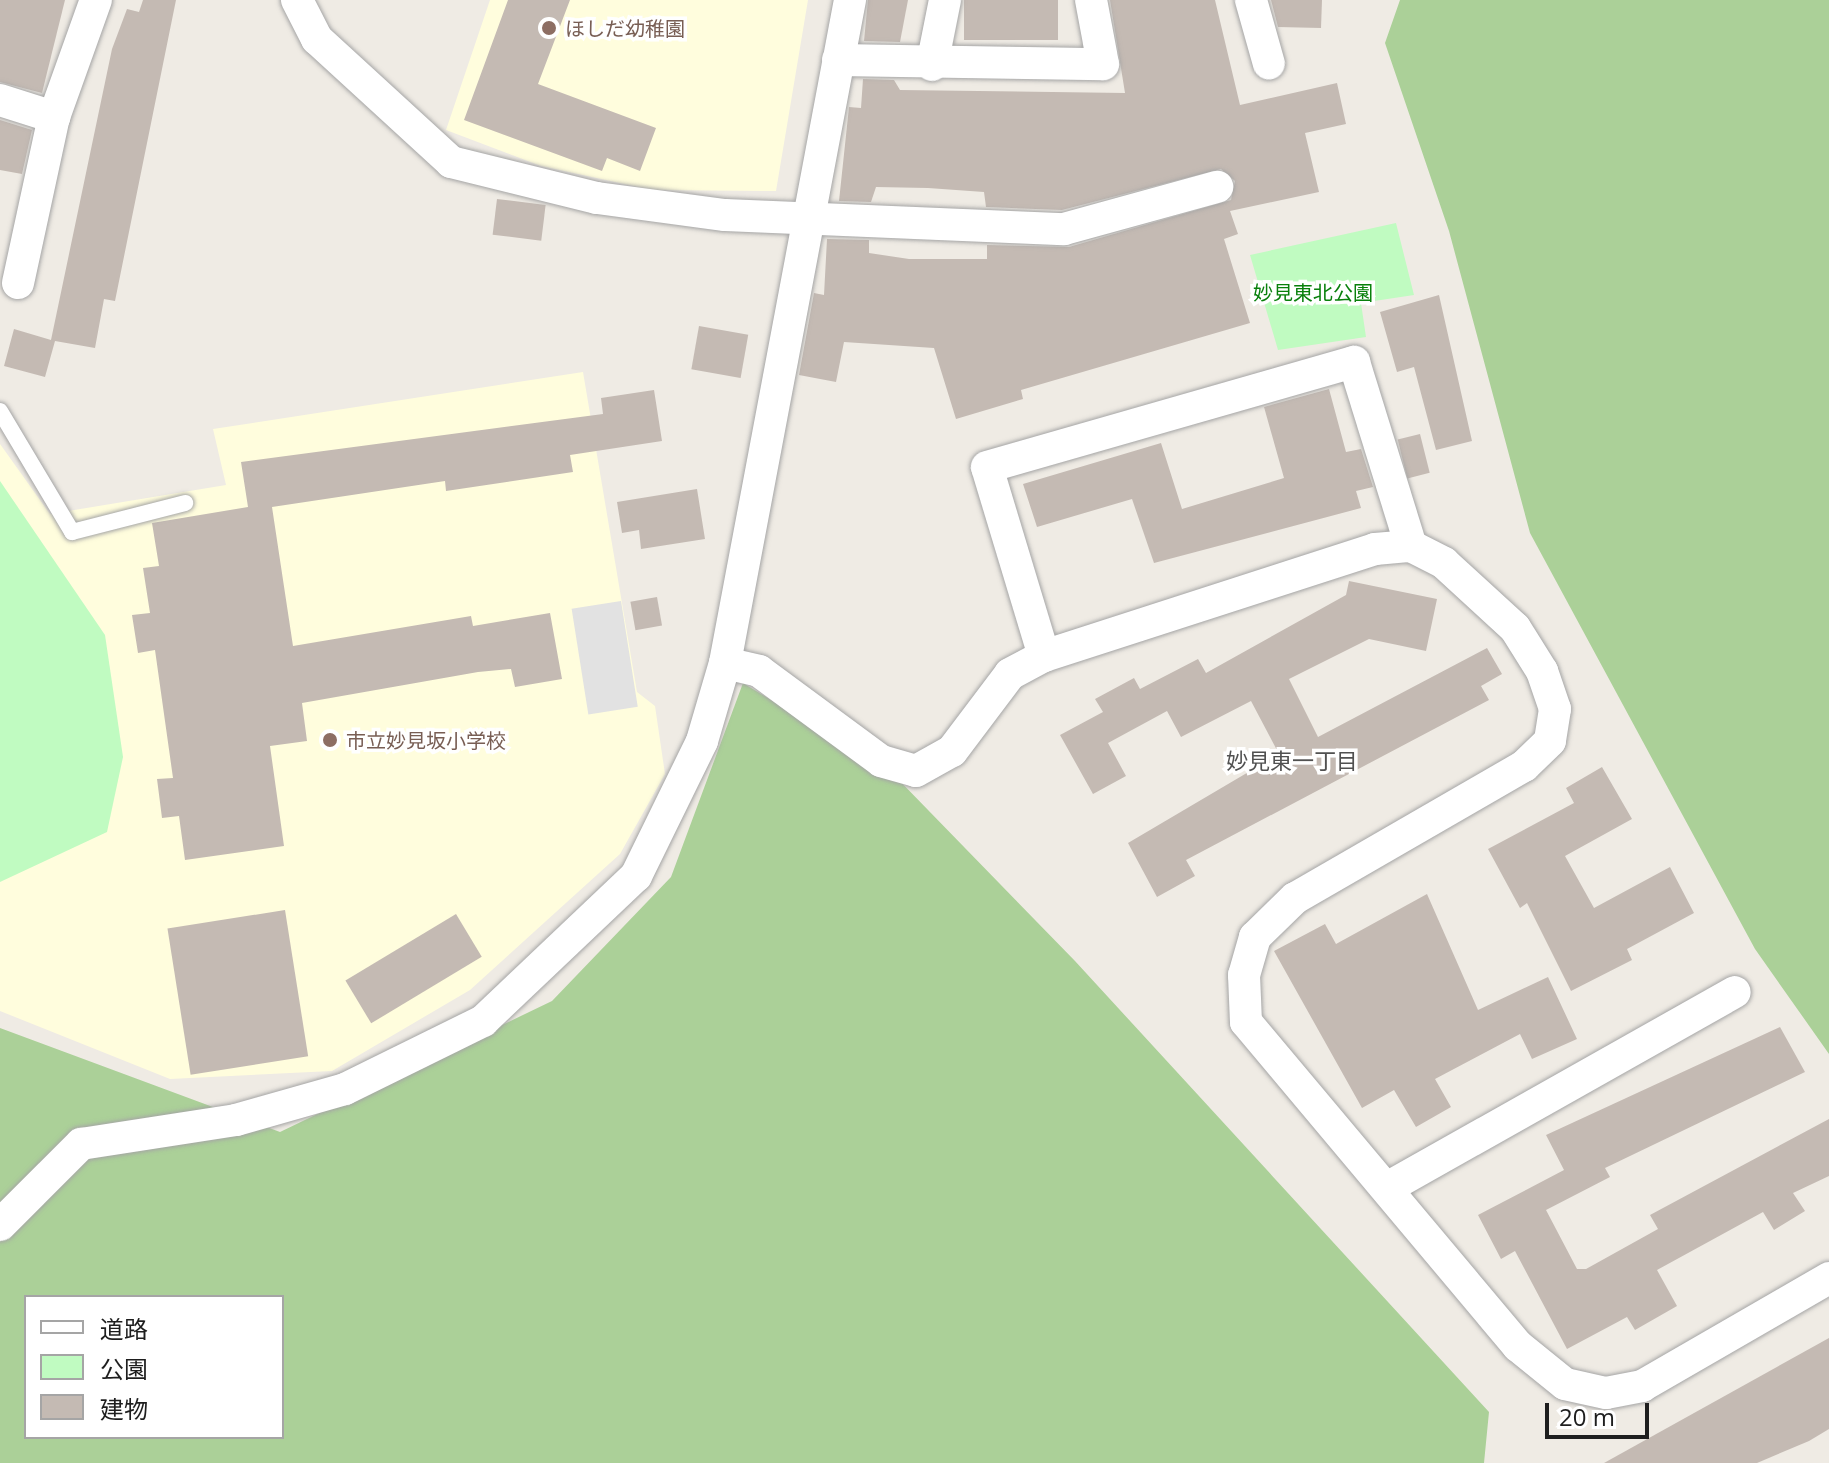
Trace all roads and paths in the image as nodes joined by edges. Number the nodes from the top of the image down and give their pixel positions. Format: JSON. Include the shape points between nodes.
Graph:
{"nodes":[{"id":1,"x":96,"y":0,"type":"edge"},
{"id":2,"x":297,"y":0,"type":"edge"},
{"id":3,"x":850,"y":0,"type":"edge"},
{"id":4,"x":945,"y":0,"type":"edge"},
{"id":5,"x":1091,"y":0,"type":"edge"},
{"id":6,"x":1251,"y":0,"type":"edge"},
{"id":7,"x":838,"y":60,"type":"junction"},
{"id":8,"x":1269,"y":64,"type":"dead end"},
{"id":9,"x":932,"y":65,"type":"junction"},
{"id":10,"x":0,"y":100,"type":"edge"},
{"id":11,"x":54,"y":117,"type":"junction"},
{"id":12,"x":1217,"y":187,"type":"dead end"},
{"id":13,"x":809,"y":216,"type":"junction"},
{"id":14,"x":18,"y":283,"type":"dead end"},
{"id":15,"x":0,"y":411,"type":"edge"},
{"id":16,"x":185,"y":503,"type":"dead end"},
{"id":17,"x":1411,"y":546,"type":"junction"},
{"id":18,"x":1044,"y":656,"type":"junction"},
{"id":19,"x":725,"y":663,"type":"junction"},
{"id":20,"x":1735,"y":992,"type":"dead end"},
{"id":21,"x":1387,"y":1188,"type":"junction"},
{"id":22,"x":0,"y":1225,"type":"edge"},
{"id":23,"x":1829,"y":1278,"type":"edge"}],
"edges":[{"from":1,"to":11,"type":"street"},
{"from":2,"to":13,"type":"street","via":[[317,39],[451,162],[597,198],[725,215]]},
{"from":3,"to":7,"type":"street"},
{"from":4,"to":9,"type":"street"},
{"from":5,"to":9,"type":"street","via":[[1103,64]]},
{"from":6,"to":8,"type":"street"},
{"from":7,"to":9,"type":"street"},
{"from":7,"to":13,"type":"street"},
{"from":10,"to":11,"type":"street"},
{"from":11,"to":14,"type":"street"},
{"from":12,"to":13,"type":"street","via":[[1064,229]]},
{"from":13,"to":19,"type":"street"},
{"from":15,"to":16,"type":"lane","via":[[72,532]]},
{"from":17,"to":18,"type":"street","via":[[1375,549]]},
{"from":17,"to":18,"type":"street","via":[[1354,362],[987,467]]},
{"from":17,"to":21,"type":"street","via":[[1444,563],[1515,628],[1555,709],[1550,741],[1524,766],[1295,898],[1255,937],[1244,975],[1246,1022]]},
{"from":18,"to":19,"type":"street","via":[[1010,674],[952,751],[916,771],[881,761],[759,671]]},
{"from":19,"to":22,"type":"street","via":[[702,741],[636,876],[483,1021],[345,1089],[236,1120],[81,1144]]},
{"from":20,"to":21,"type":"street"},
{"from":21,"to":23,"type":"street","via":[[1518,1346],[1565,1384],[1606,1393],[1642,1386]]}]}
